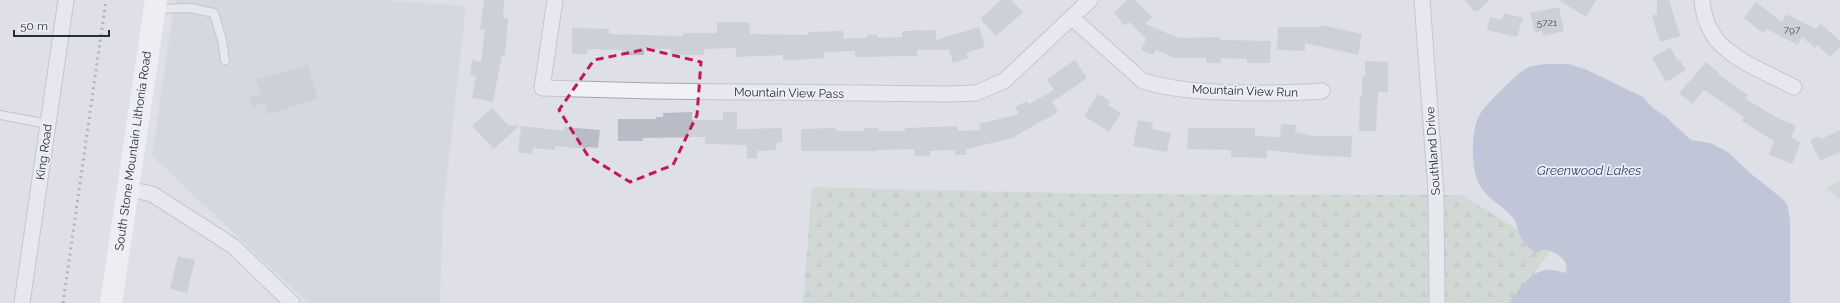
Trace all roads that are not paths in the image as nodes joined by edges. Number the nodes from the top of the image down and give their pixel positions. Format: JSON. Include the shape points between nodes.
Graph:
{"nodes":[{"id":1,"x":66,"y":0,"type":"edge"},
{"id":2,"x":555,"y":0,"type":"edge"},
{"id":3,"x":1090,"y":0,"type":"edge"},
{"id":4,"x":1422,"y":0,"type":"edge"},
{"id":5,"x":1702,"y":0,"type":"edge"},
{"id":6,"x":155,"y":4,"type":"edge"},
{"id":7,"x":1072,"y":18,"type":"junction"},
{"id":8,"x":225,"y":60,"type":"dead end"},
{"id":9,"x":1794,"y":87,"type":"dead end"},
{"id":10,"x":1322,"y":91,"type":"dead end"},
{"id":11,"x":0,"y":114,"type":"edge"},
{"id":12,"x":48,"y":124,"type":"junction"},
{"id":13,"x":127,"y":189,"type":"junction"},
{"id":14,"x":22,"y":303,"type":"edge"},
{"id":15,"x":111,"y":303,"type":"edge"},
{"id":16,"x":292,"y":303,"type":"edge"},
{"id":17,"x":1437,"y":303,"type":"edge"}],
"edges":[{"from":1,"to":12,"type":"street","name":"King Road"},
{"from":2,"to":7,"type":"street","name":"Mountain View Pass","via":[[542,88],[976,93],[1004,81]]},
{"from":3,"to":7,"type":"street","name":"Mountain View Pass"},
{"from":4,"to":17,"type":"street","name":"Southland Drive","via":[[1436,192]]},
{"from":5,"to":9,"type":"street","via":[[1712,33],[1726,48],[1747,63]]},
{"from":6,"to":8,"type":"lane","via":[[214,13]]},
{"from":6,"to":13,"type":"main road","name":"South Stone Mountain Lithonia Road"},
{"from":7,"to":10,"type":"street","name":"Mountain View Run","via":[[1128,70],[1150,84],[1207,92]]},
{"from":11,"to":12,"type":"lane"},
{"from":12,"to":14,"type":"street","name":"King Road"},
{"from":13,"to":15,"type":"main road","name":"South Stone Mountain Lithonia Road"},
{"from":13,"to":16,"type":"street","via":[[152,194],[233,246]]}]}
